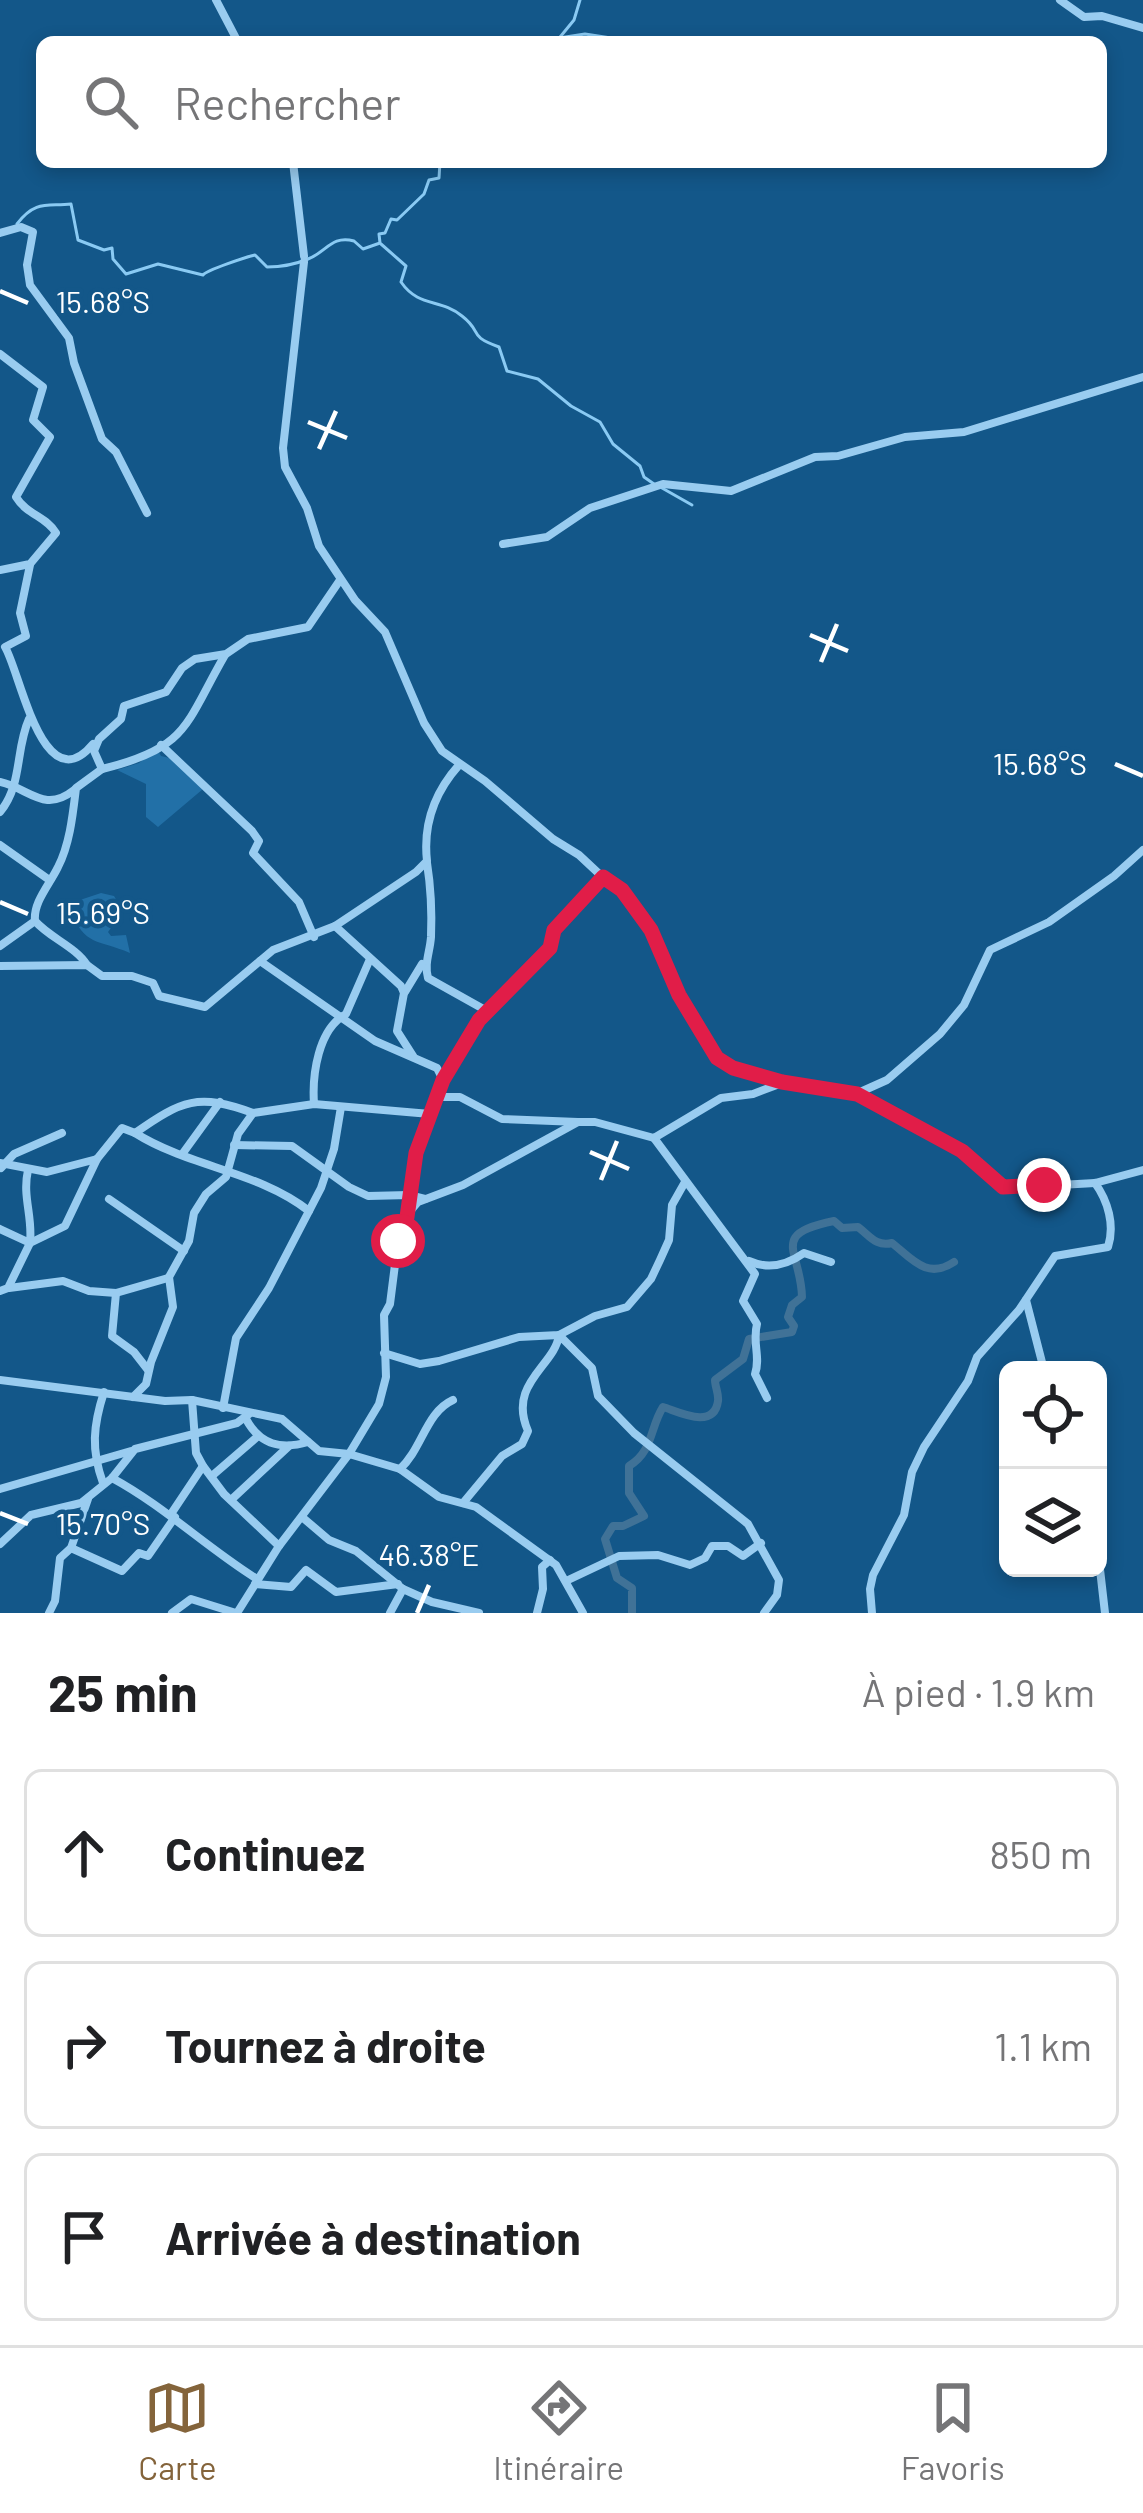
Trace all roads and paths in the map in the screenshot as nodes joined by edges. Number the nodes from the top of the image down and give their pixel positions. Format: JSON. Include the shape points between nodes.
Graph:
{"nodes":[{"id":1,"x":216,"y":0,"type":"edge"},
{"id":2,"x":1060,"y":0,"type":"edge"},
{"id":3,"x":1143,"y":28,"type":"edge"},
{"id":4,"x":235,"y":36,"type":"edge"},
{"id":5,"x":294,"y":168,"type":"edge"},
{"id":6,"x":0,"y":233,"type":"edge"},
{"id":7,"x":0,"y":354,"type":"edge"},
{"id":8,"x":1143,"y":377,"type":"edge"},
{"id":9,"x":147,"y":513,"type":"dead end"},
{"id":10,"x":503,"y":544,"type":"dead end"},
{"id":11,"x":30,"y":564,"type":"junction"},
{"id":12,"x":0,"y":571,"type":"edge"},
{"id":13,"x":340,"y":580,"type":"junction"},
{"id":14,"x":226,"y":654,"type":"junction"},
{"id":15,"x":30,"y":717,"type":"junction"},
{"id":16,"x":99,"y":739,"type":"junction"},
{"id":17,"x":161,"y":745,"type":"junction"},
{"id":18,"x":459,"y":765,"type":"junction"},
{"id":19,"x":102,"y":769,"type":"junction"},
{"id":20,"x":0,"y":782,"type":"edge"},
{"id":21,"x":12,"y":785,"type":"junction"},
{"id":22,"x":76,"y":788,"type":"junction"},
{"id":23,"x":0,"y":812,"type":"edge"},
{"id":24,"x":0,"y":845,"type":"edge"},
{"id":25,"x":1143,"y":850,"type":"edge"},
{"id":26,"x":427,"y":861,"type":"junction"},
{"id":27,"x":603,"y":877,"type":"junction"},
{"id":28,"x":48,"y":879,"type":"junction"},
{"id":29,"x":35,"y":921,"type":"junction"},
{"id":30,"x":335,"y":926,"type":"junction"},
{"id":31,"x":314,"y":937,"type":"junction"},
{"id":32,"x":0,"y":946,"type":"edge"},
{"id":33,"x":370,"y":959,"type":"junction"},
{"id":34,"x":260,"y":961,"type":"junction"},
{"id":35,"x":427,"y":962,"type":"junction"},
{"id":36,"x":87,"y":965,"type":"junction"},
{"id":37,"x":0,"y":966,"type":"edge"},
{"id":38,"x":404,"y":993,"type":"junction"},
{"id":39,"x":488,"y":1011,"type":"junction"},
{"id":40,"x":338,"y":1017,"type":"junction"},
{"id":41,"x":414,"y":1058,"type":"junction"},
{"id":42,"x":443,"y":1080,"type":"junction"},
{"id":43,"x":782,"y":1082,"type":"junction"},
{"id":44,"x":857,"y":1094,"type":"junction"},
{"id":45,"x":440,"y":1097,"type":"junction"},
{"id":46,"x":220,"y":1102,"type":"junction"},
{"id":47,"x":314,"y":1104,"type":"junction"},
{"id":48,"x":341,"y":1107,"type":"junction"},
{"id":49,"x":253,"y":1113,"type":"junction"},
{"id":50,"x":430,"y":1114,"type":"junction"},
{"id":51,"x":578,"y":1122,"type":"junction"},
{"id":52,"x":62,"y":1133,"type":"dead end"},
{"id":53,"x":135,"y":1133,"type":"junction"},
{"id":54,"x":654,"y":1138,"type":"junction"},
{"id":55,"x":234,"y":1145,"type":"junction"},
{"id":56,"x":183,"y":1154,"type":"junction"},
{"id":57,"x":98,"y":1159,"type":"junction"},
{"id":58,"x":1,"y":1166,"type":"edge"},
{"id":59,"x":230,"y":1169,"type":"junction"},
{"id":60,"x":28,"y":1170,"type":"junction"},
{"id":61,"x":1143,"y":1170,"type":"edge"},
{"id":62,"x":328,"y":1172,"type":"junction"},
{"id":63,"x":685,"y":1182,"type":"junction"},
{"id":64,"x":1095,"y":1183,"type":"junction"},
{"id":65,"x":409,"y":1195,"type":"junction"},
{"id":66,"x":109,"y":1198,"type":"dead end"},
{"id":67,"x":425,"y":1198,"type":"junction"},
{"id":68,"x":309,"y":1211,"type":"junction"},
{"id":69,"x":407,"y":1217,"type":"junction"},
{"id":70,"x":0,"y":1229,"type":"edge"},
{"id":71,"x":30,"y":1244,"type":"junction"},
{"id":72,"x":184,"y":1252,"type":"junction"},
{"id":73,"x":748,"y":1261,"type":"junction"},
{"id":74,"x":831,"y":1262,"type":"dead end"},
{"id":75,"x":169,"y":1277,"type":"junction"},
{"id":76,"x":153,"y":1285,"type":"junction"},
{"id":77,"x":4,"y":1289,"type":"edge"},
{"id":78,"x":116,"y":1293,"type":"junction"},
{"id":79,"x":169,"y":1295,"type":"junction"},
{"id":80,"x":1026,"y":1300,"type":"junction"},
{"id":81,"x":559,"y":1335,"type":"junction"},
{"id":82,"x":383,"y":1353,"type":"junction"},
{"id":83,"x":1042,"y":1361,"type":"edge"},
{"id":84,"x":149,"y":1371,"type":"junction"},
{"id":85,"x":0,"y":1380,"type":"edge"},
{"id":86,"x":104,"y":1392,"type":"junction"},
{"id":87,"x":133,"y":1397,"type":"junction"},
{"id":88,"x":767,"y":1398,"type":"dead end"},
{"id":89,"x":191,"y":1400,"type":"junction"},
{"id":90,"x":453,"y":1400,"type":"dead end"},
{"id":91,"x":223,"y":1408,"type":"junction"},
{"id":92,"x":248,"y":1417,"type":"junction"},
{"id":93,"x":193,"y":1434,"type":"junction"},
{"id":94,"x":257,"y":1437,"type":"junction"},
{"id":95,"x":308,"y":1442,"type":"junction"},
{"id":96,"x":289,"y":1446,"type":"junction"},
{"id":97,"x":135,"y":1449,"type":"junction"},
{"id":98,"x":349,"y":1454,"type":"junction"},
{"id":99,"x":95,"y":1462,"type":"junction"},
{"id":100,"x":203,"y":1466,"type":"junction"},
{"id":101,"x":400,"y":1468,"type":"junction"},
{"id":102,"x":213,"y":1475,"type":"junction"},
{"id":103,"x":108,"y":1481,"type":"junction"},
{"id":104,"x":0,"y":1489,"type":"edge"},
{"id":105,"x":89,"y":1497,"type":"junction"},
{"id":106,"x":231,"y":1500,"type":"junction"},
{"id":107,"x":462,"y":1504,"type":"junction"},
{"id":108,"x":173,"y":1515,"type":"junction"},
{"id":109,"x":302,"y":1517,"type":"junction"},
{"id":110,"x":0,"y":1544,"type":"edge"},
{"id":111,"x":761,"y":1544,"type":"junction"},
{"id":112,"x":279,"y":1546,"type":"junction"},
{"id":113,"x":71,"y":1548,"type":"junction"},
{"id":114,"x":550,"y":1560,"type":"junction"},
{"id":115,"x":1101,"y":1577,"type":"edge"},
{"id":116,"x":566,"y":1581,"type":"junction"},
{"id":117,"x":255,"y":1582,"type":"junction"},
{"id":118,"x":400,"y":1587,"type":"junction"},
{"id":119,"x":49,"y":1613,"type":"edge"},
{"id":120,"x":172,"y":1613,"type":"edge"},
{"id":121,"x":236,"y":1613,"type":"edge"},
{"id":122,"x":390,"y":1613,"type":"edge"},
{"id":123,"x":479,"y":1613,"type":"edge"},
{"id":124,"x":537,"y":1613,"type":"edge"},
{"id":125,"x":583,"y":1613,"type":"edge"},
{"id":126,"x":764,"y":1613,"type":"edge"},
{"id":127,"x":872,"y":1613,"type":"edge"},
{"id":128,"x":1106,"y":1613,"type":"edge"}],
"edges":[{"from":1,"to":4,"type":"street"},
{"from":2,"to":3,"type":"street","via":[[1084,17]]},
{"from":5,"to":13,"type":"street","via":[[304,259],[285,467]]},
{"from":6,"to":9,"type":"street","via":[[33,232],[30,285],[69,338],[102,439]]},
{"from":7,"to":11,"type":"street","via":[[43,387],[34,425],[50,434],[16,497],[56,530]]},
{"from":8,"to":10,"type":"street","via":[[964,432],[815,457],[731,491],[663,484],[590,508],[548,537]]},
{"from":11,"to":12,"type":"street"},
{"from":11,"to":15,"type":"street","via":[[20,613],[26,636],[4,647]]},
{"from":13,"to":14,"type":"street","via":[[308,628],[248,639]]},
{"from":13,"to":18,"type":"street","via":[[385,632],[424,723]]},
{"from":14,"to":16,"type":"street","via":[[195,658],[166,692],[128,703]]},
{"from":14,"to":17,"type":"street","via":[[180,737]]},
{"from":15,"to":16,"type":"street","via":[[47,748],[67,759]]},
{"from":15,"to":21,"type":"street"},
{"from":16,"to":19,"type":"street","via":[[94,751]]},
{"from":17,"to":19,"type":"street"},
{"from":17,"to":31,"type":"street","via":[[260,841],[254,853],[298,902]]},
{"from":18,"to":26,"type":"street","via":[[439,790],[424,832]]},
{"from":18,"to":27,"type":"street"},
{"from":19,"to":22,"type":"street"},
{"from":20,"to":21,"type":"street"},
{"from":21,"to":22,"type":"street","via":[[38,801]]},
{"from":21,"to":23,"type":"street"},
{"from":22,"to":28,"type":"street","via":[[67,842]]},
{"from":24,"to":28,"type":"street"},
{"from":25,"to":44,"type":"street","via":[[1049,922],[991,950],[940,1034],[887,1080]]},
{"from":26,"to":30,"type":"street"},
{"from":26,"to":35,"type":"street"},
{"from":27,"to":39,"type":"street","via":[[554,930],[550,948]]},
{"from":27,"to":43,"type":"street","via":[[651,930],[717,1058]]},
{"from":28,"to":29,"type":"street"},
{"from":29,"to":32,"type":"street"},
{"from":29,"to":36,"type":"street"},
{"from":30,"to":31,"type":"street"},
{"from":30,"to":33,"type":"street"},
{"from":31,"to":34,"type":"street"},
{"from":33,"to":38,"type":"street"},
{"from":33,"to":40,"type":"street"},
{"from":34,"to":36,"type":"street","via":[[205,1007],[159,996],[145,979],[102,976]]},
{"from":34,"to":40,"type":"street"},
{"from":35,"to":38,"type":"street"},
{"from":35,"to":39,"type":"street","via":[[428,978]]},
{"from":36,"to":37,"type":"street"},
{"from":38,"to":41,"type":"street","via":[[397,1031]]},
{"from":39,"to":42,"type":"street"},
{"from":40,"to":41,"type":"street"},
{"from":40,"to":47,"type":"street","via":[[314,1068]]},
{"from":41,"to":42,"type":"street","via":[[437,1067]]},
{"from":42,"to":45,"type":"street"},
{"from":43,"to":44,"type":"street"},
{"from":43,"to":54,"type":"street","via":[[709,1102]]},
{"from":44,"to":64,"type":"street","via":[[962,1151],[1003,1187]]},
{"from":45,"to":50,"type":"street"},
{"from":45,"to":51,"type":"street","via":[[460,1096],[502,1118]]},
{"from":46,"to":49,"type":"street"},
{"from":46,"to":53,"type":"street","via":[[179,1104]]},
{"from":46,"to":56,"type":"street"},
{"from":47,"to":48,"type":"street"},
{"from":47,"to":49,"type":"street"},
{"from":48,"to":50,"type":"street"},
{"from":48,"to":62,"type":"street"},
{"from":49,"to":55,"type":"street"},
{"from":50,"to":65,"type":"street"},
{"from":51,"to":54,"type":"street"},
{"from":51,"to":67,"type":"street"},
{"from":52,"to":58,"type":"street"},
{"from":53,"to":56,"type":"street"},
{"from":53,"to":57,"type":"street","via":[[122,1128]]},
{"from":54,"to":63,"type":"street"},
{"from":55,"to":59,"type":"street"},
{"from":55,"to":62,"type":"street","via":[[292,1146]]},
{"from":56,"to":59,"type":"street"},
{"from":57,"to":60,"type":"street"},
{"from":57,"to":71,"type":"street","via":[[64,1226]]},
{"from":58,"to":60,"type":"street"},
{"from":59,"to":68,"type":"street"},
{"from":59,"to":72,"type":"street","via":[[194,1213]]},
{"from":60,"to":71,"type":"street"},
{"from":61,"to":64,"type":"street"},
{"from":62,"to":65,"type":"street","via":[[368,1196]]},
{"from":62,"to":68,"type":"street"},
{"from":63,"to":73,"type":"street"},
{"from":63,"to":81,"type":"street","via":[[651,1279],[627,1307]]},
{"from":64,"to":80,"type":"street","via":[[1112,1224],[1108,1247],[1054,1256]]},
{"from":65,"to":67,"type":"street"},
{"from":65,"to":69,"type":"street"},
{"from":66,"to":72,"type":"street"},
{"from":67,"to":69,"type":"street"},
{"from":68,"to":91,"type":"street","via":[[236,1338]]},
{"from":69,"to":82,"type":"street"},
{"from":70,"to":71,"type":"street"},
{"from":71,"to":77,"type":"street"},
{"from":72,"to":75,"type":"street"},
{"from":73,"to":74,"type":"street","via":[[785,1264],[804,1253]]},
{"from":73,"to":88,"type":"street","via":[[755,1274],[743,1301],[757,1324],[755,1374]]},
{"from":75,"to":76,"type":"street"},
{"from":75,"to":79,"type":"street"},
{"from":76,"to":78,"type":"street"},
{"from":76,"to":79,"type":"street"},
{"from":77,"to":78,"type":"street","via":[[63,1281]]},
{"from":78,"to":84,"type":"street","via":[[112,1336]]},
{"from":79,"to":84,"type":"street","via":[[173,1307]]},
{"from":80,"to":83,"type":"street"},
{"from":80,"to":127,"type":"street","via":[[977,1357],[924,1447],[904,1515],[873,1575]]},
{"from":81,"to":82,"type":"street","via":[[519,1337],[420,1364]]},
{"from":81,"to":107,"type":"street","via":[[530,1381],[521,1415],[529,1432]]},
{"from":81,"to":111,"type":"street","via":[[592,1368],[598,1396],[748,1524]]},
{"from":82,"to":98,"type":"street","via":[[379,1404]]},
{"from":84,"to":87,"type":"street"},
{"from":85,"to":86,"type":"street"},
{"from":86,"to":87,"type":"street"},
{"from":86,"to":99,"type":"street"},
{"from":87,"to":89,"type":"street"},
{"from":89,"to":91,"type":"street"},
{"from":89,"to":93,"type":"street"},
{"from":90,"to":101,"type":"street","via":[[439,1408]]},
{"from":91,"to":92,"type":"street"},
{"from":92,"to":93,"type":"street"},
{"from":92,"to":94,"type":"street"},
{"from":92,"to":95,"type":"street","via":[[282,1420]]},
{"from":93,"to":97,"type":"street"},
{"from":93,"to":100,"type":"street"},
{"from":94,"to":96,"type":"street"},
{"from":94,"to":102,"type":"street"},
{"from":95,"to":96,"type":"street"},
{"from":95,"to":98,"type":"street","via":[[328,1455]]},
{"from":96,"to":106,"type":"street"},
{"from":97,"to":99,"type":"street"},
{"from":97,"to":103,"type":"street"},
{"from":98,"to":101,"type":"street"},
{"from":98,"to":109,"type":"street"},
{"from":99,"to":103,"type":"street"},
{"from":99,"to":104,"type":"street"},
{"from":100,"to":102,"type":"street"},
{"from":100,"to":108,"type":"street"},
{"from":101,"to":107,"type":"street"},
{"from":102,"to":106,"type":"street"},
{"from":103,"to":105,"type":"street"},
{"from":103,"to":108,"type":"street"},
{"from":105,"to":110,"type":"street","via":[[31,1515]]},
{"from":105,"to":113,"type":"street"},
{"from":106,"to":112,"type":"street"},
{"from":107,"to":114,"type":"street"},
{"from":108,"to":113,"type":"street","via":[[148,1556],[139,1553],[122,1571]]},
{"from":108,"to":117,"type":"street"},
{"from":109,"to":112,"type":"street"},
{"from":109,"to":118,"type":"street"},
{"from":111,"to":116,"type":"street","via":[[743,1556],[712,1546],[690,1565],[658,1555],[611,1557]]},
{"from":111,"to":126,"type":"street","via":[[779,1580]]},
{"from":112,"to":117,"type":"street"},
{"from":113,"to":119,"type":"street","via":[[60,1558]]},
{"from":114,"to":116,"type":"street"},
{"from":114,"to":124,"type":"street"},
{"from":115,"to":128,"type":"street"},
{"from":116,"to":125,"type":"street"},
{"from":117,"to":118,"type":"street","via":[[291,1587],[306,1570],[336,1592]]},
{"from":117,"to":121,"type":"street"},
{"from":118,"to":122,"type":"street"},
{"from":118,"to":123,"type":"street"},
{"from":120,"to":121,"type":"street","via":[[191,1599]]}]}
